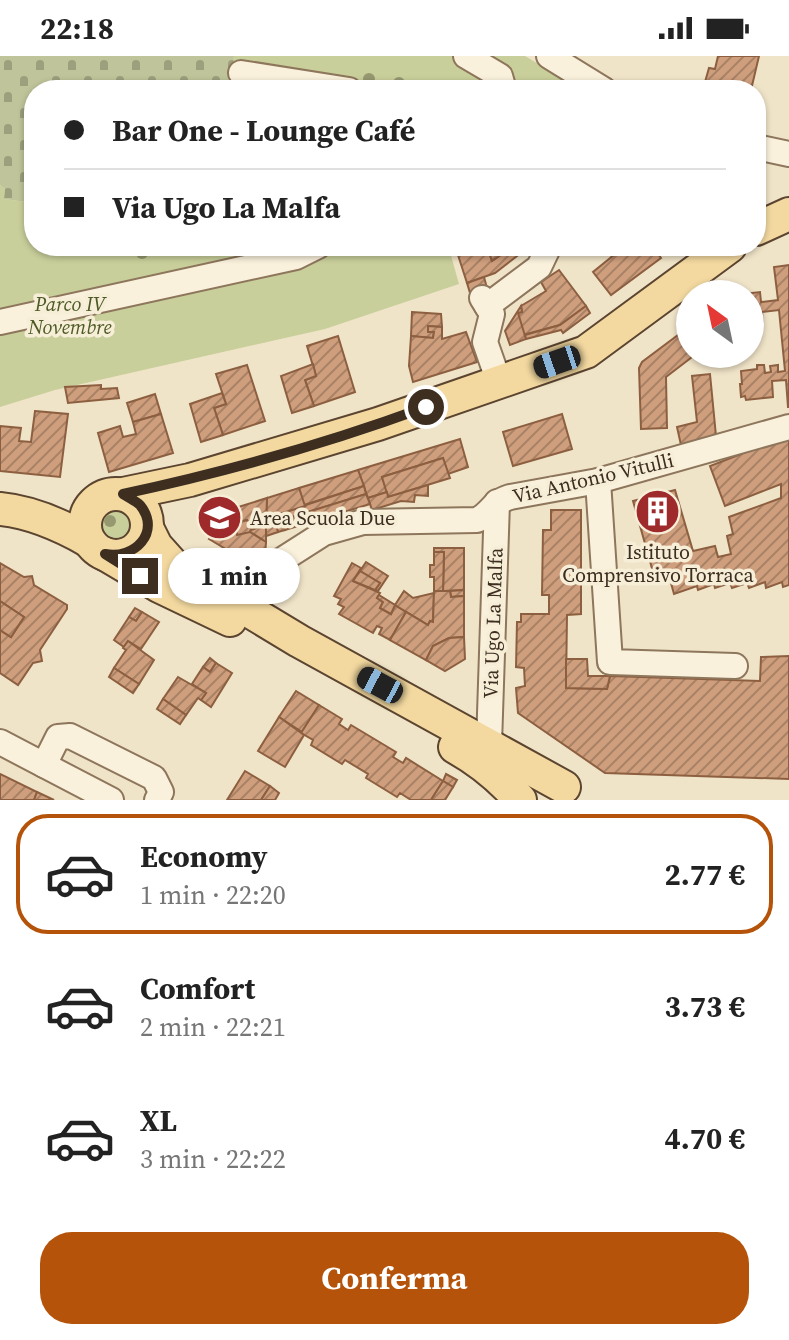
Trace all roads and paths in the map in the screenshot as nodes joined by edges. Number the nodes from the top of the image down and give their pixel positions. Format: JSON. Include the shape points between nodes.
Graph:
{"nodes":[{"id":1,"x":466,"y":56,"type":"edge"},
{"id":2,"x":549,"y":56,"type":"edge"},
{"id":3,"x":241,"y":73,"type":"dead end"},
{"id":4,"x":263,"y":80,"type":"edge"},
{"id":5,"x":501,"y":80,"type":"edge"},
{"id":6,"x":588,"y":80,"type":"edge"},
{"id":7,"x":766,"y":148,"type":"edge"},
{"id":8,"x":789,"y":154,"type":"edge"},
{"id":9,"x":789,"y":214,"type":"edge"},
{"id":10,"x":766,"y":224,"type":"edge"},
{"id":11,"x":264,"y":256,"type":"edge"},
{"id":12,"x":298,"y":256,"type":"edge"},
{"id":13,"x":544,"y":256,"type":"edge"},
{"id":14,"x":716,"y":256,"type":"edge"},
{"id":15,"x":256,"y":266,"type":"junction"},
{"id":16,"x":0,"y":322,"type":"edge"},
{"id":17,"x":499,"y":382,"type":"junction"},
{"id":18,"x":789,"y":427,"type":"edge"},
{"id":19,"x":598,"y":481,"type":"junction"},
{"id":20,"x":109,"y":498,"type":"junction"},
{"id":21,"x":497,"y":502,"type":"junction"},
{"id":22,"x":8,"y":510,"type":"edge"},
{"id":23,"x":147,"y":528,"type":"junction"},
{"id":24,"x":97,"y":548,"type":"junction"},
{"id":25,"x":273,"y":572,"type":"dead end"},
{"id":26,"x":735,"y":666,"type":"dead end"},
{"id":27,"x":0,"y":742,"type":"edge"},
{"id":28,"x":489,"y":744,"type":"junction"},
{"id":29,"x":44,"y":765,"type":"junction"},
{"id":30,"x":502,"y":796,"type":"edge"},
{"id":31,"x":564,"y":796,"type":"edge"},
{"id":32,"x":111,"y":800,"type":"edge"},
{"id":33,"x":157,"y":800,"type":"edge"}],
"edges":[{"from":1,"to":5,"type":"street"},
{"from":2,"to":6,"type":"street"},
{"from":3,"to":4,"type":"street"},
{"from":7,"to":8,"type":"street"},
{"from":9,"to":10,"type":"main road"},
{"from":11,"to":15,"type":"street"},
{"from":12,"to":15,"type":"street"},
{"from":13,"to":17,"type":"street","via":[[539,267],[485,302],[492,314],[485,342]]},
{"from":14,"to":17,"type":"main road","via":[[586,352]]},
{"from":15,"to":16,"type":"street"},
{"from":17,"to":20,"type":"main road","via":[[364,429]]},
{"from":18,"to":19,"type":"street","name":"Via Antonio Vitulli"},
{"from":19,"to":21,"type":"street","name":"Via Antonio Vitulli"},
{"from":19,"to":26,"type":"street","via":[[610,662]]},
{"from":20,"to":22,"type":"main road"},
{"from":20,"to":23,"type":"main road","via":[[139,503]]},
{"from":20,"to":24,"type":"main road","via":[[85,521]]},
{"from":21,"to":25,"type":"street","name":"Via Antonio Vitulli","via":[[477,520],[363,522],[324,533],[277,563]]},
{"from":21,"to":28,"type":"street","name":"Via Ugo La Malfa"},
{"from":22,"to":24,"type":"main road","via":[[61,525]]},
{"from":23,"to":24,"type":"main road","via":[[136,549],[116,556]]},
{"from":23,"to":28,"type":"main road","via":[[173,565],[299,641]]},
{"from":24,"to":30,"type":"main road","via":[[472,756],[501,778]]},
{"from":27,"to":29,"type":"street"},
{"from":28,"to":31,"type":"main road"},
{"from":29,"to":32,"type":"street"},
{"from":29,"to":33,"type":"street","via":[[58,737],[70,736],[154,778],[161,792]]}]}
